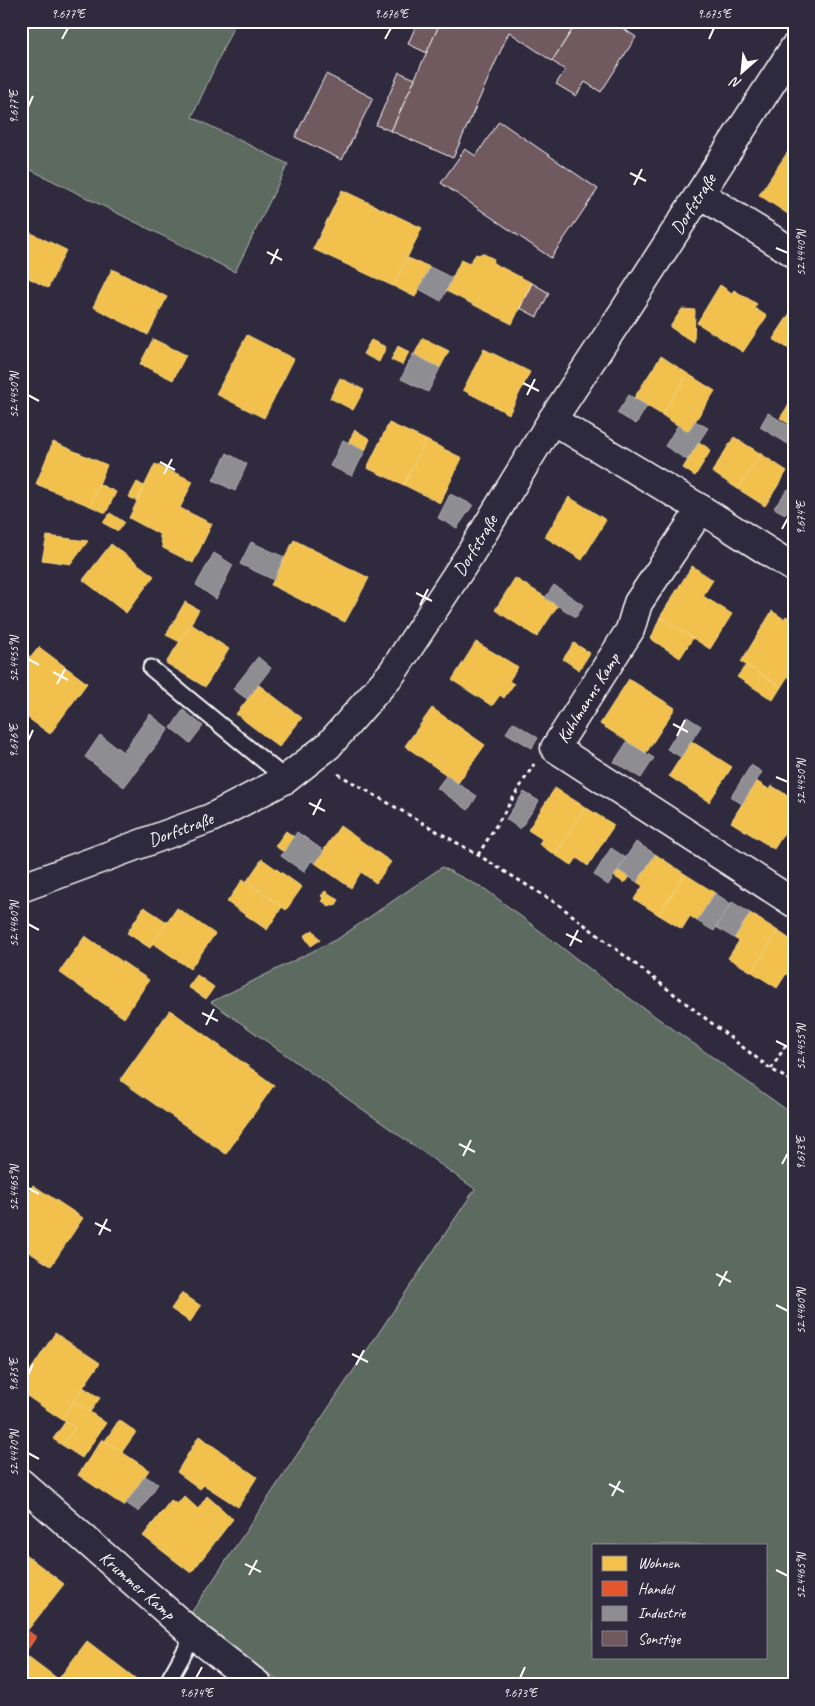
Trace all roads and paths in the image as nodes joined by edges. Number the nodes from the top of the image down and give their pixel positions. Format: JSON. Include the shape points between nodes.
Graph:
{"nodes":[{"id":1,"x":794,"y":48,"type":"edge"},
{"id":2,"x":700,"y":194,"type":"junction"},
{"id":3,"x":794,"y":253,"type":"edge"},
{"id":4,"x":552,"y":420,"type":"junction"},
{"id":5,"x":701,"y":509,"type":"junction"},
{"id":6,"x":791,"y":561,"type":"edge"},
{"id":7,"x":151,"y":668,"type":"dead end"},
{"id":8,"x":555,"y":748,"type":"junction"},
{"id":9,"x":311,"y":759,"type":"junction"},
{"id":10,"x":286,"y":779,"type":"junction"},
{"id":11,"x":478,"y":855,"type":"junction"},
{"id":12,"x":21,"y":888,"type":"edge"},
{"id":13,"x":794,"y":903,"type":"edge"},
{"id":14,"x":794,"y":1032,"type":"edge"},
{"id":15,"x":771,"y":1068,"type":"junction"},
{"id":16,"x":794,"y":1083,"type":"edge"},
{"id":17,"x":21,"y":1483,"type":"edge"},
{"id":18,"x":194,"y":1635,"type":"junction"},
{"id":19,"x":166,"y":1685,"type":"edge"},
{"id":20,"x":258,"y":1685,"type":"edge"}],
"edges":[{"from":1,"to":2,"type":"street","name":"Dorfstraße"},
{"from":2,"to":3,"type":"street"},
{"from":2,"to":4,"type":"street","name":"Dorfstraße"},
{"from":4,"to":5,"type":"street"},
{"from":4,"to":9,"type":"street","name":"Dorfstraße","via":[[469,556],[392,673],[328,746]]},
{"from":5,"to":6,"type":"street"},
{"from":5,"to":8,"type":"street","name":"Kuhlmanns Kamp","via":[[638,603],[630,630]]},
{"from":7,"to":10,"type":"lane"},
{"from":8,"to":11,"type":"path","via":[[540,754]]},
{"from":8,"to":13,"type":"street","name":"Kuhlmanns Kamp"},
{"from":9,"to":10,"type":"street","name":"Dorfstraße"},
{"from":9,"to":11,"type":"path"},
{"from":10,"to":12,"type":"street","name":"Dorfstraße","via":[[211,818]]},
{"from":11,"to":15,"type":"path","via":[[559,905]]},
{"from":14,"to":15,"type":"path"},
{"from":15,"to":16,"type":"path"},
{"from":17,"to":18,"type":"street","name":"Krummer Kamp"},
{"from":18,"to":19,"type":"lane"},
{"from":18,"to":20,"type":"street","name":"Krummer Kamp"}]}
